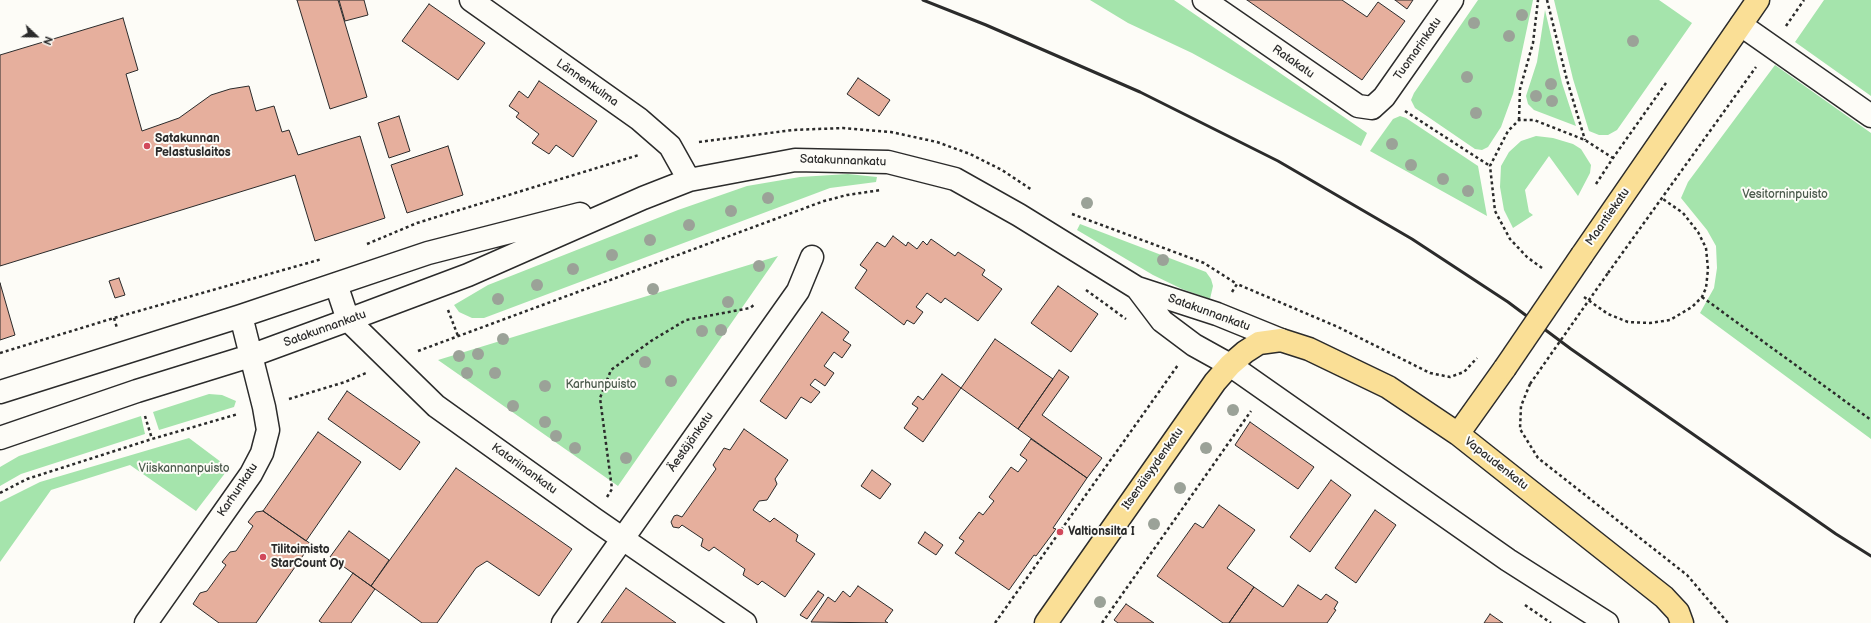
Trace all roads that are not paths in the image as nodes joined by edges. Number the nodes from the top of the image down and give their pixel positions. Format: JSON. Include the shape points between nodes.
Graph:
{"nodes":[{"id":1,"x":471,"y":0,"type":"edge"},
{"id":2,"x":1204,"y":0,"type":"edge"},
{"id":3,"x":1452,"y":0,"type":"edge"},
{"id":4,"x":1758,"y":0,"type":"edge"},
{"id":5,"x":1741,"y":25,"type":"junction"},
{"id":6,"x":1384,"y":97,"type":"joint"},
{"id":7,"x":1871,"y":116,"type":"edge"},
{"id":8,"x":689,"y":180,"type":"junction"},
{"id":9,"x":643,"y":198,"type":"junction"},
{"id":10,"x":812,"y":257,"type":"dead end"},
{"id":11,"x":336,"y":284,"type":"junction"},
{"id":12,"x":1137,"y":288,"type":"junction"},
{"id":13,"x":241,"y":316,"type":"junction"},
{"id":14,"x":348,"y":320,"type":"junction"},
{"id":15,"x":1281,"y":340,"type":"junction"},
{"id":16,"x":250,"y":356,"type":"junction"},
{"id":17,"x":1230,"y":365,"type":"junction"},
{"id":18,"x":0,"y":392,"type":"edge"},
{"id":19,"x":1458,"y":434,"type":"junction"},
{"id":20,"x":0,"y":438,"type":"edge"},
{"id":21,"x":623,"y":539,"type":"junction"},
{"id":22,"x":1683,"y":619,"type":"edge"},
{"id":23,"x":146,"y":623,"type":"edge"},
{"id":24,"x":563,"y":623,"type":"edge"},
{"id":25,"x":745,"y":623,"type":"edge"},
{"id":26,"x":1046,"y":623,"type":"edge"},
{"id":27,"x":1607,"y":623,"type":"edge"}],
"edges":[{"from":1,"to":8,"type":"street","name":"Lännenkulma","via":[[639,119],[670,146]]},
{"from":2,"to":6,"type":"street","name":"Ratakatu","via":[[1358,106],[1372,108]]},
{"from":3,"to":6,"type":"street","name":"Tuomarinkatu"},
{"from":4,"to":5,"type":"main road","name":"Maantiekatu"},
{"from":5,"to":7,"type":"street"},
{"from":5,"to":19,"type":"main road","name":"Maantiekatu","bridge":true},
{"from":8,"to":9,"type":"street","name":"Satakunnankatu"},
{"from":8,"to":12,"type":"street","name":"Satakunnankatu","via":[[795,160],[888,162],[955,179]]},
{"from":9,"to":11,"type":"street","name":"Satakunnankatu","via":[[428,253]]},
{"from":9,"to":14,"type":"street","name":"Satakunnankatu","via":[[468,275]]},
{"from":10,"to":21,"type":"street","name":"Äestäjänkatu","via":[[798,291]]},
{"from":11,"to":13,"type":"street","name":"Satakunnankatu"},
{"from":11,"to":14,"type":"street","name":"Katariinankatu"},
{"from":12,"to":15,"type":"street","name":"Satakunnankatu","via":[[1217,314]]},
{"from":12,"to":17,"type":"street","name":"Satakunnankatu","via":[[1162,321],[1194,345]]},
{"from":13,"to":16,"type":"street","name":"Karhunkatu"},
{"from":13,"to":18,"type":"street","name":"Satakunnankatu"},
{"from":14,"to":16,"type":"street","name":"Satakunnankatu"},
{"from":14,"to":21,"type":"street","name":"Katariinankatu","via":[[436,406]]},
{"from":15,"to":17,"type":"main road","name":"Itsenäisyydenkatu","via":[[1259,343]]},
{"from":15,"to":19,"type":"main road","name":"Vapaudenkatu","via":[[1308,349],[1388,387]]},
{"from":16,"to":20,"type":"street","name":"Satakunnankatu"},
{"from":16,"to":23,"type":"street","name":"Karhunkatu","via":[[268,430],[262,453],[251,474]]},
{"from":17,"to":26,"type":"main road","name":"Itsenäisyydenkatu","via":[[1215,382]]},
{"from":17,"to":27,"type":"street","via":[[1508,560]]},
{"from":19,"to":22,"type":"main road","name":"Vapaudenkatu","via":[[1664,596]]},
{"from":21,"to":24,"type":"street","name":"Äestäjänkatu"},
{"from":21,"to":25,"type":"street","name":"Katariinankatu"}]}
